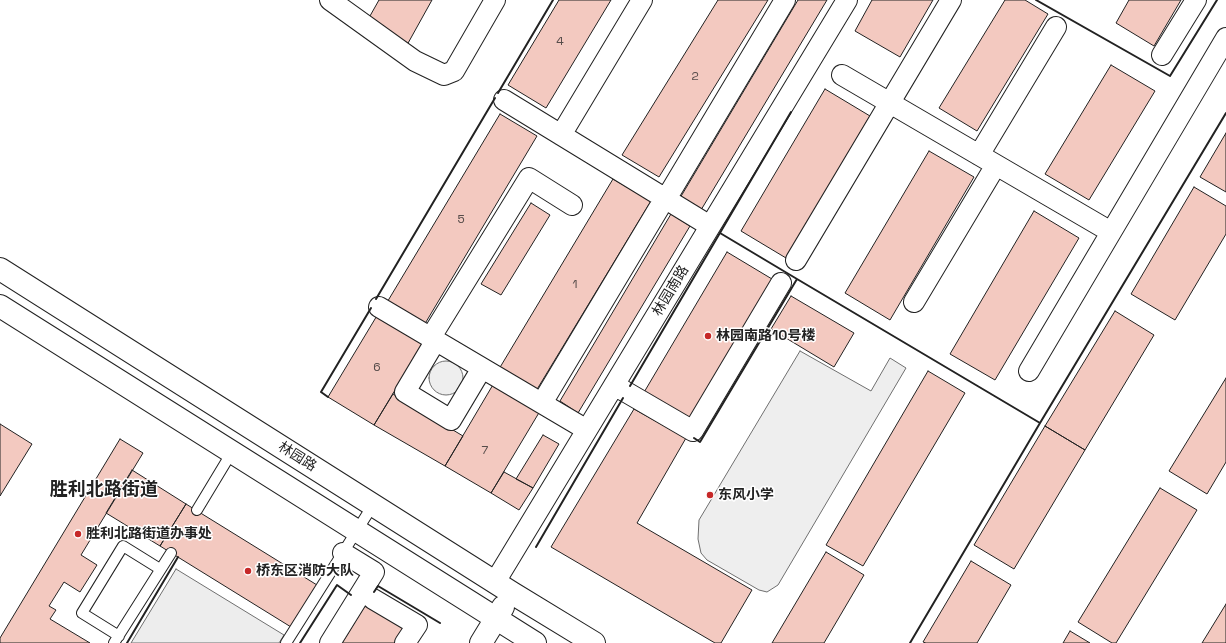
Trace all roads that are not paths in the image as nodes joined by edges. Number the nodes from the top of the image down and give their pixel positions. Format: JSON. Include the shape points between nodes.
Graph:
{"nodes":[{"id":1,"x":330,"y":0,"type":"edge"},
{"id":2,"x":495,"y":0,"type":"edge"},
{"id":3,"x":642,"y":0,"type":"edge"},
{"id":4,"x":785,"y":0,"type":"edge"},
{"id":5,"x":847,"y":0,"type":"edge"},
{"id":6,"x":951,"y":0,"type":"edge"},
{"id":7,"x":1196,"y":0,"type":"edge"},
{"id":8,"x":1056,"y":27,"type":"dead end"},
{"id":9,"x":1226,"y":38,"type":"edge"},
{"id":10,"x":1162,"y":55,"type":"dead end"},
{"id":11,"x":842,"y":75,"type":"dead end"},
{"id":12,"x":504,"y":100,"type":"dead end"},
{"id":13,"x":890,"y":103,"type":"junction"},
{"id":14,"x":561,"y":135,"type":"junction"},
{"id":15,"x":979,"y":155,"type":"junction"},
{"id":16,"x":996,"y":165,"type":"junction"},
{"id":17,"x":572,"y":204,"type":"dead end"},
{"id":18,"x":662,"y":204,"type":"junction"},
{"id":19,"x":710,"y":226,"type":"junction"},
{"id":20,"x":1111,"y":232,"type":"junction"},
{"id":21,"x":796,"y":260,"type":"dead end"},
{"id":22,"x":0,"y":269,"type":"edge"},
{"id":23,"x":781,"y":283,"type":"dead end"},
{"id":24,"x":914,"y":302,"type":"dead end"},
{"id":25,"x":0,"y":306,"type":"edge"},
{"id":26,"x":379,"y":307,"type":"dead end"},
{"id":27,"x":434,"y":339,"type":"junction"},
{"id":28,"x":482,"y":368,"type":"junction"},
{"id":29,"x":1029,"y":370,"type":"dead end"},
{"id":30,"x":614,"y":385,"type":"junction"},
{"id":31,"x":542,"y":403,"type":"junction"},
{"id":32,"x":587,"y":430,"type":"junction"},
{"id":33,"x":232,"y":452,"type":"junction"},
{"id":34,"x":373,"y":505,"type":"junction"},
{"id":35,"x":197,"y":510,"type":"dead end"},
{"id":36,"x":356,"y":531,"type":"junction"},
{"id":37,"x":171,"y":552,"type":"dead end"},
{"id":38,"x":343,"y":553,"type":"junction"},
{"id":39,"x":160,"y":569,"type":"junction"},
{"id":40,"x":504,"y":588,"type":"junction"},
{"id":41,"x":373,"y":599,"type":"dead end"},
{"id":42,"x":495,"y":619,"type":"junction"},
{"id":43,"x":117,"y":639,"type":"edge"},
{"id":44,"x":286,"y":643,"type":"edge"},
{"id":45,"x":330,"y":643,"type":"edge"},
{"id":46,"x":405,"y":643,"type":"edge"},
{"id":47,"x":481,"y":643,"type":"edge"},
{"id":48,"x":535,"y":643,"type":"edge"},
{"id":49,"x":594,"y":643,"type":"edge"}],
"edges":[{"from":1,"to":2,"type":"street","via":[[415,61],[444,75],[454,72]]},
{"from":3,"to":14,"type":"street"},
{"from":4,"to":18,"type":"street"},
{"from":5,"to":19,"type":"street","name":"林园南路"},
{"from":6,"to":13,"type":"street"},
{"from":7,"to":10,"type":"street"},
{"from":8,"to":15,"type":"street"},
{"from":9,"to":20,"type":"street"},
{"from":11,"to":13,"type":"street"},
{"from":12,"to":14,"type":"street"},
{"from":13,"to":15,"type":"street"},
{"from":13,"to":21,"type":"street"},
{"from":14,"to":18,"type":"street"},
{"from":15,"to":16,"type":"street"},
{"from":16,"to":20,"type":"street"},
{"from":16,"to":24,"type":"street"},
{"from":17,"to":27,"type":"street","via":[[529,178]]},
{"from":18,"to":19,"type":"street"},
{"from":18,"to":31,"type":"street"},
{"from":19,"to":30,"type":"street","name":"林园南路"},
{"from":20,"to":29,"type":"street"},
{"from":22,"to":34,"type":"main road","name":"林园路"},
{"from":23,"to":30,"type":"street","via":[[693,431]]},
{"from":25,"to":33,"type":"main road"},
{"from":26,"to":27,"type":"street"},
{"from":27,"to":28,"type":"street"},
{"from":27,"to":28,"type":"street","via":[[405,392],[451,420]]},
{"from":28,"to":31,"type":"street"},
{"from":30,"to":32,"type":"street","name":"林园南路"},
{"from":31,"to":32,"type":"street"},
{"from":32,"to":40,"type":"street","name":"林园南路"},
{"from":33,"to":35,"type":"lane"},
{"from":33,"to":36,"type":"main road"},
{"from":34,"to":36,"type":"lane"},
{"from":34,"to":40,"type":"main road","name":"林园路"},
{"from":36,"to":38,"type":"lane"},
{"from":36,"to":42,"type":"main road"},
{"from":37,"to":39,"type":"lane"},
{"from":38,"to":44,"type":"lane"},
{"from":38,"to":45,"type":"street","via":[[374,572]]},
{"from":39,"to":43,"type":"lane"},
{"from":39,"to":43,"type":"lane","via":[[123,546],[82,613]]},
{"from":40,"to":42,"type":"main road"},
{"from":40,"to":49,"type":"main road","name":"林园路"},
{"from":41,"to":46,"type":"street","via":[[417,625]]},
{"from":42,"to":47,"type":"main road"},
{"from":42,"to":48,"type":"main road"}]}
